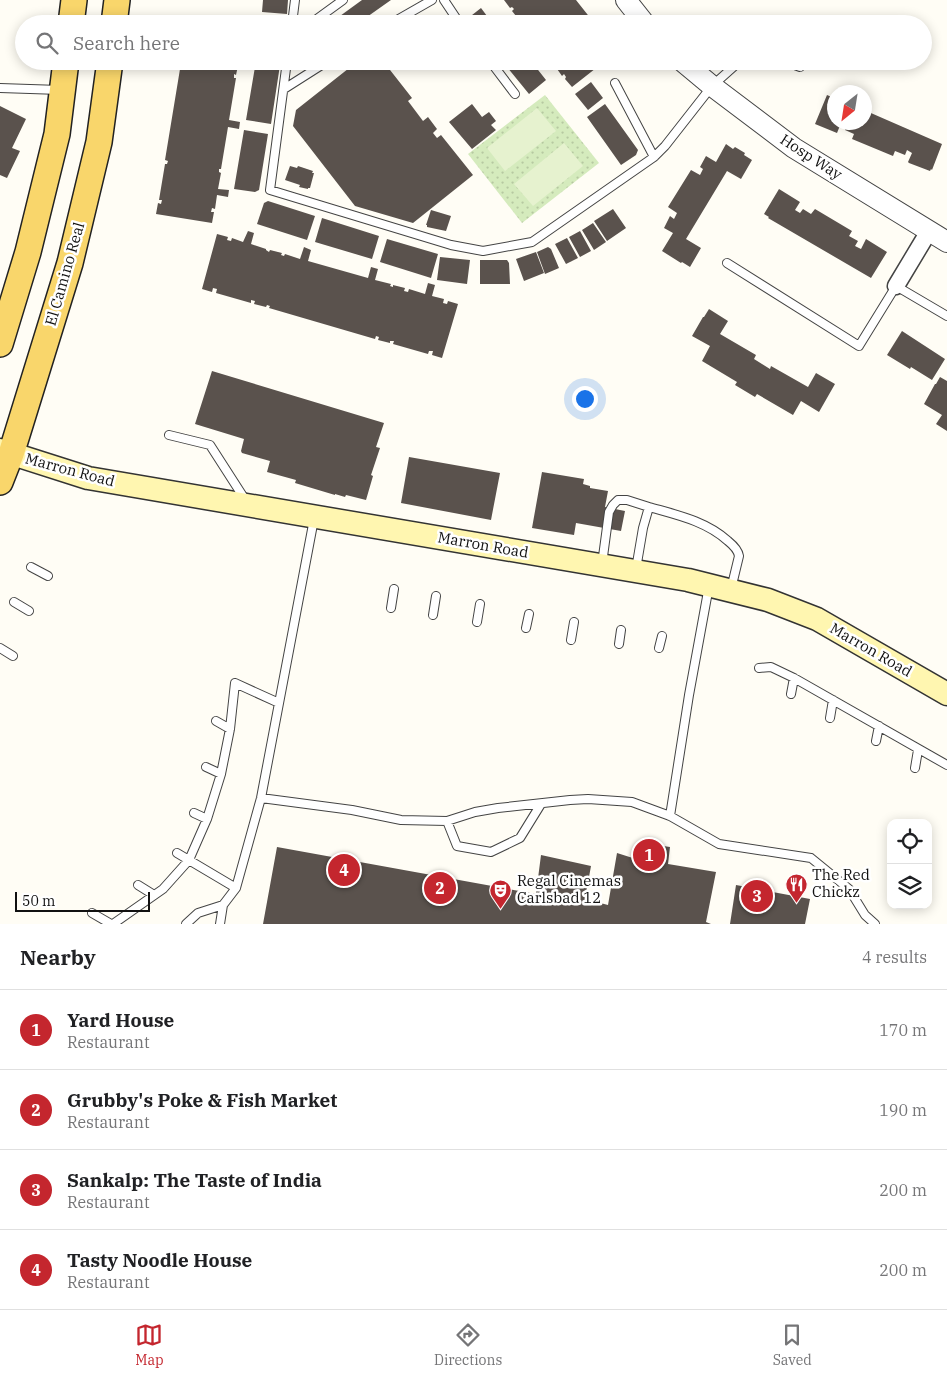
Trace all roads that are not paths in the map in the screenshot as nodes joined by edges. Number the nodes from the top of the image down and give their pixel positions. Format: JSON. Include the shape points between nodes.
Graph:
{"nodes":[{"id":1,"x":74,"y":0,"type":"edge"},
{"id":2,"x":117,"y":0,"type":"edge"},
{"id":3,"x":295,"y":0,"type":"edge"},
{"id":4,"x":343,"y":0,"type":"edge"},
{"id":5,"x":432,"y":0,"type":"edge"},
{"id":6,"x":444,"y":0,"type":"edge"},
{"id":7,"x":626,"y":0,"type":"edge"},
{"id":8,"x":72,"y":15,"type":"edge"},
{"id":9,"x":115,"y":15,"type":"edge"},
{"id":10,"x":293,"y":15,"type":"edge"},
{"id":11,"x":322,"y":15,"type":"edge"},
{"id":12,"x":406,"y":15,"type":"edge"},
{"id":13,"x":454,"y":15,"type":"edge"},
{"id":14,"x":638,"y":15,"type":"edge"},
{"id":15,"x":65,"y":70,"type":"edge"},
{"id":16,"x":109,"y":70,"type":"edge"},
{"id":17,"x":286,"y":70,"type":"edge"},
{"id":18,"x":314,"y":70,"type":"edge"},
{"id":19,"x":497,"y":70,"type":"edge"},
{"id":20,"x":693,"y":70,"type":"edge"},
{"id":21,"x":730,"y":70,"type":"edge"},
{"id":22,"x":615,"y":84,"type":"dead end"},
{"id":23,"x":712,"y":86,"type":"junction"},
{"id":24,"x":0,"y":88,"type":"edge"},
{"id":25,"x":284,"y":89,"type":"junction"},
{"id":26,"x":62,"y":90,"type":"junction"},
{"id":27,"x":515,"y":94,"type":"dead end"},
{"id":28,"x":654,"y":157,"type":"junction"},
{"id":29,"x":929,"y":231,"type":"junction"},
{"id":30,"x":947,"y":242,"type":"edge"},
{"id":31,"x":727,"y":263,"type":"dead end"},
{"id":32,"x":896,"y":286,"type":"junction"},
{"id":33,"x":947,"y":316,"type":"edge"},
{"id":34,"x":0,"y":344,"type":"edge"},
{"id":35,"x":169,"y":435,"type":"dead end"},
{"id":36,"x":6,"y":452,"type":"edge"},
{"id":37,"x":0,"y":482,"type":"edge"},
{"id":38,"x":248,"y":505,"type":"junction"},
{"id":39,"x":649,"y":507,"type":"junction"},
{"id":40,"x":314,"y":516,"type":"junction"},
{"id":41,"x":602,"y":565,"type":"junction"},
{"id":42,"x":31,"y":567,"type":"dead end"},
{"id":43,"x":635,"y":571,"type":"junction"},
{"id":44,"x":48,"y":576,"type":"dead end"},
{"id":45,"x":709,"y":585,"type":"junction"},
{"id":46,"x":394,"y":589,"type":"dead end"},
{"id":47,"x":731,"y":591,"type":"junction"},
{"id":48,"x":436,"y":596,"type":"dead end"},
{"id":49,"x":14,"y":602,"type":"dead end"},
{"id":50,"x":480,"y":604,"type":"dead end"},
{"id":51,"x":391,"y":608,"type":"dead end"},
{"id":52,"x":29,"y":611,"type":"dead end"},
{"id":53,"x":529,"y":614,"type":"dead end"},
{"id":54,"x":433,"y":615,"type":"dead end"},
{"id":55,"x":477,"y":622,"type":"dead end"},
{"id":56,"x":574,"y":622,"type":"dead end"},
{"id":57,"x":526,"y":628,"type":"dead end"},
{"id":58,"x":621,"y":630,"type":"dead end"},
{"id":59,"x":662,"y":636,"type":"dead end"},
{"id":60,"x":570,"y":640,"type":"dead end"},
{"id":61,"x":619,"y":644,"type":"dead end"},
{"id":62,"x":0,"y":648,"type":"edge"},
{"id":63,"x":659,"y":648,"type":"dead end"},
{"id":64,"x":13,"y":656,"type":"dead end"},
{"id":65,"x":759,"y":668,"type":"dead end"},
{"id":66,"x":794,"y":678,"type":"junction"},
{"id":67,"x":791,"y":694,"type":"dead end"},
{"id":68,"x":947,"y":694,"type":"edge"},
{"id":69,"x":833,"y":700,"type":"junction"},
{"id":70,"x":279,"y":703,"type":"junction"},
{"id":71,"x":830,"y":718,"type":"dead end"},
{"id":72,"x":216,"y":721,"type":"dead end"},
{"id":73,"x":879,"y":726,"type":"junction"},
{"id":74,"x":230,"y":729,"type":"junction"},
{"id":75,"x":876,"y":741,"type":"dead end"},
{"id":76,"x":918,"y":750,"type":"junction"},
{"id":77,"x":947,"y":765,"type":"edge"},
{"id":78,"x":206,"y":767,"type":"dead end"},
{"id":79,"x":915,"y":768,"type":"dead end"},
{"id":80,"x":221,"y":774,"type":"junction"},
{"id":81,"x":261,"y":798,"type":"junction"},
{"id":82,"x":541,"y":804,"type":"junction"},
{"id":83,"x":194,"y":813,"type":"dead end"},
{"id":84,"x":670,"y":816,"type":"junction"},
{"id":85,"x":207,"y":819,"type":"junction"},
{"id":86,"x":447,"y":821,"type":"junction"},
{"id":87,"x":176,"y":853,"type":"dead end"},
{"id":88,"x":188,"y":860,"type":"junction"},
{"id":89,"x":138,"y":884,"type":"dead end"},
{"id":90,"x":236,"y":888,"type":"junction"},
{"id":91,"x":154,"y":895,"type":"junction"},
{"id":92,"x":223,"y":905,"type":"junction"},
{"id":93,"x":92,"y":913,"type":"dead end"},
{"id":94,"x":112,"y":924,"type":"edge"},
{"id":95,"x":186,"y":924,"type":"edge"},
{"id":96,"x":220,"y":924,"type":"edge"},
{"id":97,"x":876,"y":924,"type":"edge"}],
"edges":[{"from":1,"to":8,"type":"main road"},
{"from":2,"to":9,"type":"main road"},
{"from":3,"to":10,"type":"lane"},
{"from":4,"to":11,"type":"lane"},
{"from":5,"to":12,"type":"lane"},
{"from":6,"to":13,"type":"lane"},
{"from":7,"to":14,"type":"street"},
{"from":15,"to":26,"type":"main road"},
{"from":16,"to":36,"type":"main road","name":"El Camino Real","via":[[99,142],[70,263]]},
{"from":17,"to":25,"type":"lane"},
{"from":18,"to":25,"type":"lane"},
{"from":19,"to":27,"type":"lane"},
{"from":20,"to":23,"type":"street","name":"Hosp Way"},
{"from":21,"to":23,"type":"lane"},
{"from":22,"to":28,"type":"lane"},
{"from":23,"to":28,"type":"lane"},
{"from":23,"to":29,"type":"street","name":"Hosp Way","via":[[794,148]]},
{"from":24,"to":26,"type":"lane"},
{"from":25,"to":28,"type":"lane","via":[[270,190],[451,246],[483,251],[532,242]]},
{"from":26,"to":34,"type":"main road","via":[[57,134],[28,252]]},
{"from":29,"to":30,"type":"street","name":"Hosp Way"},
{"from":29,"to":32,"type":"street"},
{"from":31,"to":32,"type":"lane","via":[[858,346]]},
{"from":32,"to":33,"type":"lane"},
{"from":35,"to":38,"type":"lane","via":[[210,444]]},
{"from":36,"to":37,"type":"main road","name":"El Camino Real"},
{"from":36,"to":38,"type":"main road","name":"Marron Road","via":[[88,478]]},
{"from":38,"to":40,"type":"main road","name":"Marron Road"},
{"from":39,"to":41,"type":"lane","via":[[627,500],[613,504],[609,512]]},
{"from":39,"to":43,"type":"lane"},
{"from":39,"to":47,"type":"lane","via":[[710,527],[733,545],[739,556]]},
{"from":40,"to":41,"type":"main road","name":"Marron Road"},
{"from":40,"to":70,"type":"lane"},
{"from":41,"to":43,"type":"main road","name":"Marron Road"},
{"from":42,"to":44,"type":"lane"},
{"from":43,"to":45,"type":"main road","name":"Marron Road"},
{"from":45,"to":47,"type":"main road","name":"Marron Road"},
{"from":45,"to":84,"type":"lane"},
{"from":46,"to":51,"type":"lane"},
{"from":47,"to":68,"type":"main road","name":"Marron Road","via":[[768,600],[817,619]]},
{"from":48,"to":54,"type":"lane"},
{"from":49,"to":52,"type":"lane"},
{"from":50,"to":55,"type":"lane"},
{"from":53,"to":57,"type":"lane"},
{"from":56,"to":60,"type":"lane"},
{"from":58,"to":61,"type":"lane"},
{"from":59,"to":63,"type":"lane"},
{"from":62,"to":64,"type":"lane"},
{"from":65,"to":66,"type":"lane","via":[[771,667]]},
{"from":66,"to":67,"type":"lane"},
{"from":66,"to":69,"type":"lane"},
{"from":69,"to":71,"type":"lane"},
{"from":69,"to":73,"type":"lane"},
{"from":70,"to":74,"type":"lane","via":[[235,683]]},
{"from":70,"to":81,"type":"lane"},
{"from":72,"to":74,"type":"lane"},
{"from":73,"to":75,"type":"lane"},
{"from":73,"to":76,"type":"lane"},
{"from":74,"to":80,"type":"lane"},
{"from":76,"to":77,"type":"lane"},
{"from":76,"to":79,"type":"lane"},
{"from":78,"to":80,"type":"lane"},
{"from":80,"to":85,"type":"lane"},
{"from":81,"to":86,"type":"lane","via":[[401,820]]},
{"from":81,"to":90,"type":"lane"},
{"from":82,"to":84,"type":"lane","via":[[588,799],[632,802]]},
{"from":82,"to":86,"type":"lane","via":[[474,812]]},
{"from":82,"to":86,"type":"lane","via":[[520,838],[491,852],[456,846]]},
{"from":83,"to":85,"type":"lane"},
{"from":84,"to":97,"type":"lane","via":[[719,844],[811,858],[849,889],[865,915]]},
{"from":85,"to":88,"type":"lane"},
{"from":87,"to":88,"type":"lane"},
{"from":88,"to":90,"type":"lane"},
{"from":88,"to":91,"type":"lane"},
{"from":89,"to":91,"type":"lane"},
{"from":90,"to":92,"type":"lane"},
{"from":91,"to":94,"type":"lane"},
{"from":92,"to":95,"type":"lane","via":[[198,913]]},
{"from":92,"to":96,"type":"lane"},
{"from":93,"to":94,"type":"lane"}]}
